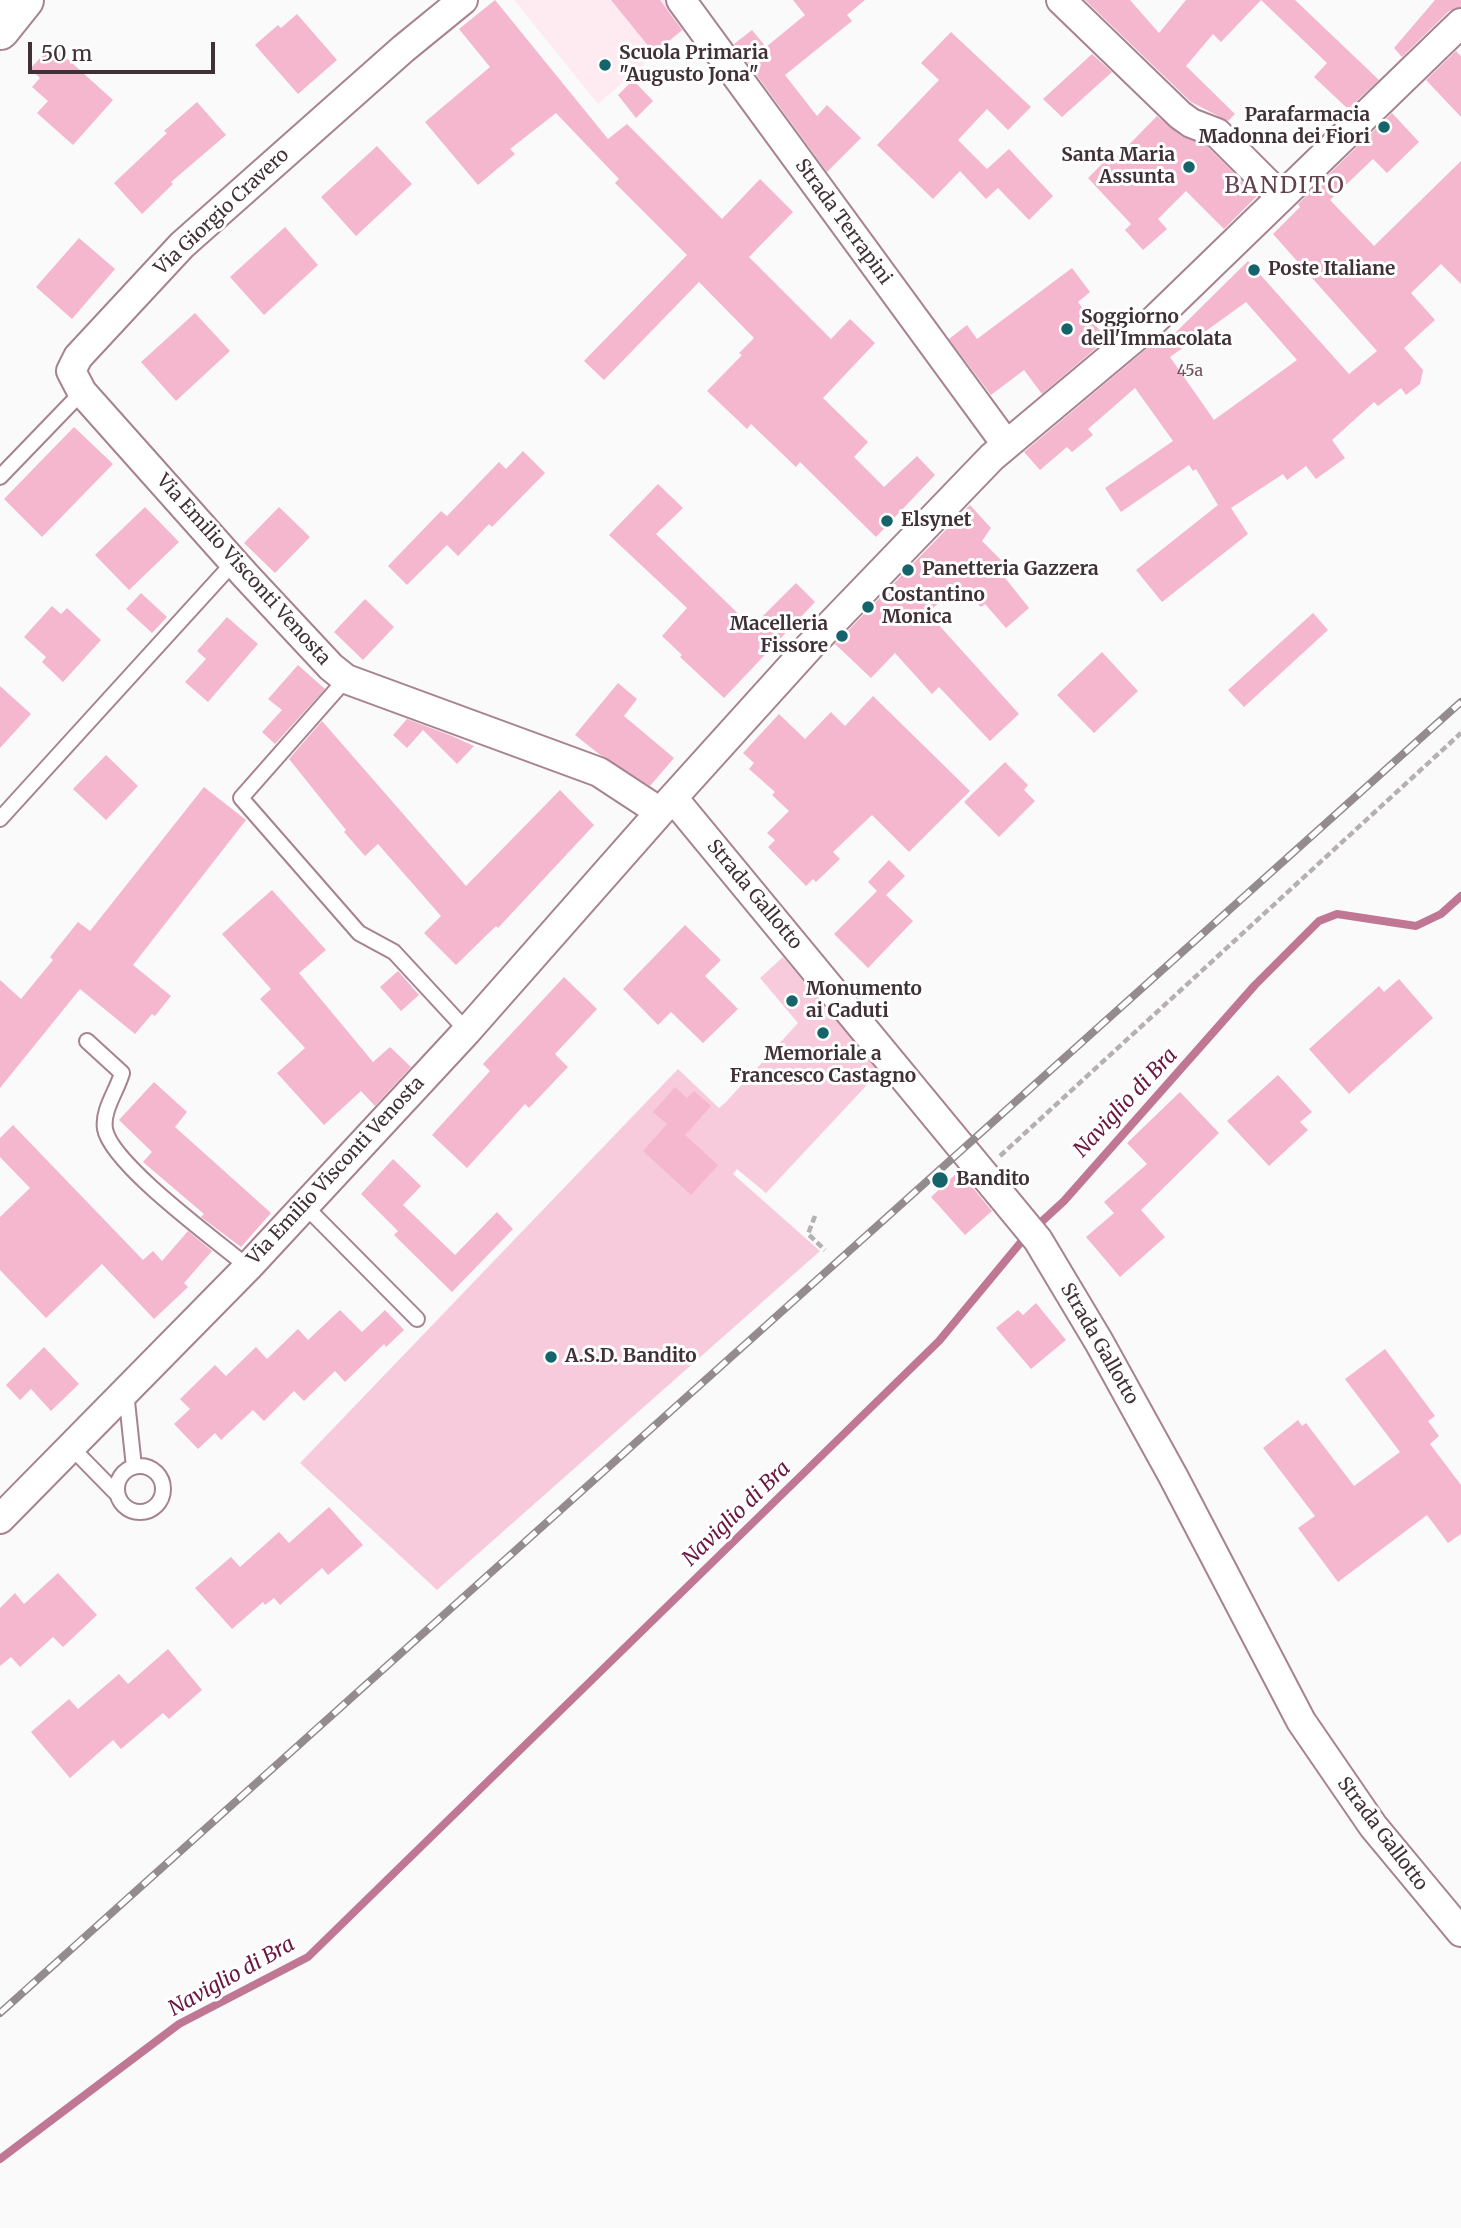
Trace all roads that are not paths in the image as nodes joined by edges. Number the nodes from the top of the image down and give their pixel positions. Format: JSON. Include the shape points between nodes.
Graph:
{"nodes":[{"id":1,"x":24,"y":0,"type":"edge"},
{"id":2,"x":463,"y":0,"type":"edge"},
{"id":3,"x":681,"y":0,"type":"edge"},
{"id":4,"x":1061,"y":0,"type":"edge"},
{"id":5,"x":1461,"y":23,"type":"edge"},
{"id":6,"x":0,"y":30,"type":"edge"},
{"id":7,"x":1282,"y":197,"type":"junction"},
{"id":8,"x":82,"y":392,"type":"junction"},
{"id":9,"x":1006,"y":444,"type":"junction"},
{"id":10,"x":0,"y":477,"type":"edge"},
{"id":11,"x":234,"y":562,"type":"junction"},
{"id":12,"x":346,"y":679,"type":"junction"},
{"id":13,"x":666,"y":805,"type":"junction"},
{"id":14,"x":0,"y":819,"type":"edge"},
{"id":15,"x":467,"y":1031,"type":"junction"},
{"id":16,"x":88,"y":1041,"type":"dead end"},
{"id":17,"x":305,"y":1206,"type":"junction"},
{"id":18,"x":248,"y":1266,"type":"junction"},
{"id":19,"x":417,"y":1319,"type":"dead end"},
{"id":20,"x":126,"y":1391,"type":"junction"},
{"id":21,"x":71,"y":1447,"type":"junction"},
{"id":22,"x":134,"y":1467,"type":"junction"},
{"id":23,"x":117,"y":1494,"type":"junction"},
{"id":24,"x":0,"y":1519,"type":"edge"},
{"id":25,"x":1461,"y":1932,"type":"edge"}],
"edges":[{"from":1,"to":6,"type":"main road"},
{"from":2,"to":8,"type":"street","name":"Via Giorgio Cravero","via":[[182,245],[78,357],[71,371]]},
{"from":3,"to":9,"type":"street","name":"Strada Terrapini"},
{"from":4,"to":7,"type":"street","via":[[1180,115],[1217,133]]},
{"from":5,"to":7,"type":"street","name":"Via Emilio Visconti Venosta"},
{"from":7,"to":9,"type":"street","name":"Via Emilio Visconti Venosta","via":[[1146,328]]},
{"from":8,"to":10,"type":"lane"},
{"from":8,"to":11,"type":"street","name":"Via Emilio Visconti Venosta"},
{"from":9,"to":13,"type":"street","name":"Via Emilio Visconti Venosta","via":[[810,646]]},
{"from":11,"to":12,"type":"street","name":"Via Emilio Visconti Venosta"},
{"from":11,"to":14,"type":"lane"},
{"from":12,"to":13,"type":"street","name":"Via Emilio Visconti Venosta","via":[[599,772]]},
{"from":12,"to":15,"type":"lane","via":[[241,798],[359,933],[394,952]]},
{"from":13,"to":15,"type":"street","name":"Via Emilio Visconti Venosta"},
{"from":13,"to":25,"type":"street","name":"Strada Gallotto","via":[[1032,1231],[1166,1463],[1301,1721],[1373,1826]]},
{"from":15,"to":17,"type":"street","name":"Via Emilio Visconti Venosta"},
{"from":16,"to":18,"type":"lane","via":[[122,1073],[104,1116],[108,1141],[138,1175]]},
{"from":17,"to":18,"type":"street","name":"Via Emilio Visconti Venosta"},
{"from":17,"to":19,"type":"lane"},
{"from":18,"to":20,"type":"street","name":"Via Emilio Visconti Venosta"},
{"from":20,"to":21,"type":"street","name":"Via Emilio Visconti Venosta"},
{"from":20,"to":22,"type":"lane"},
{"from":21,"to":23,"type":"lane"},
{"from":21,"to":24,"type":"street","name":"Via Emilio Visconti Venosta"},
{"from":22,"to":23,"type":"lane","via":[[122,1474]]},
{"from":22,"to":23,"type":"lane","via":[[148,1468],[159,1477],[163,1491],[157,1504],[145,1511],[130,1510]]}]}
